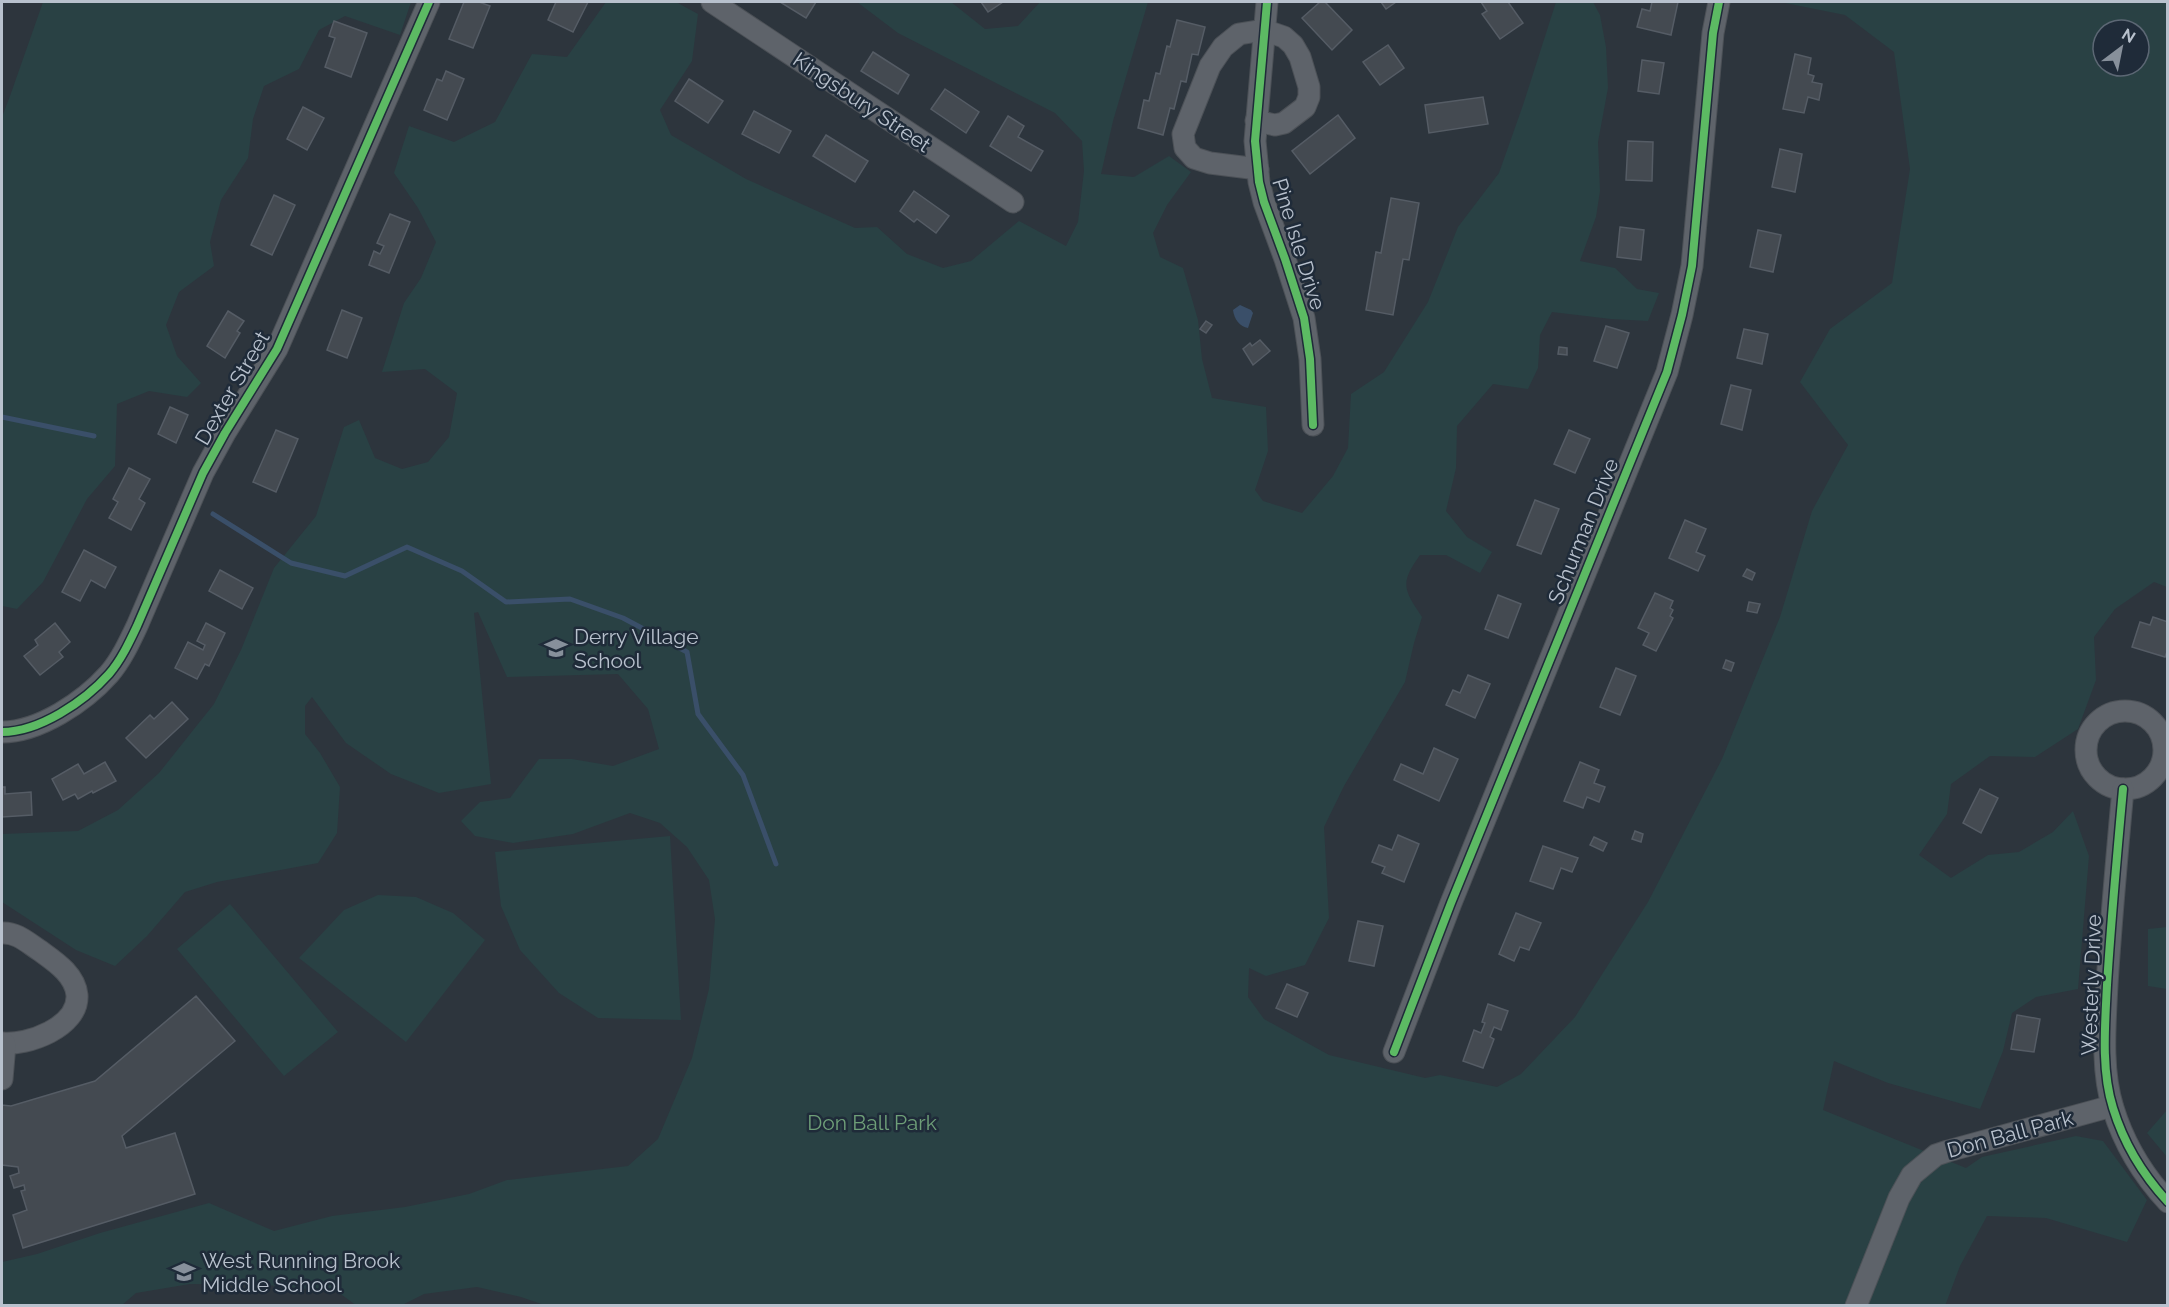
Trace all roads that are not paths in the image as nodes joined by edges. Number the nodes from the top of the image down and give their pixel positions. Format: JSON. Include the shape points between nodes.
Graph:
{"nodes":[{"id":1,"x":429,"y":2,"type":"edge"},
{"id":2,"x":712,"y":2,"type":"edge"},
{"id":3,"x":1267,"y":2,"type":"edge"},
{"id":4,"x":1719,"y":2,"type":"edge"},
{"id":5,"x":1264,"y":30,"type":"junction"},
{"id":6,"x":1256,"y":121,"type":"junction"},
{"id":7,"x":1258,"y":169,"type":"junction"},
{"id":8,"x":1013,"y":202,"type":"dead end"},
{"id":9,"x":1313,"y":425,"type":"dead end"},
{"id":10,"x":2,"y":732,"type":"edge"},
{"id":11,"x":2123,"y":789,"type":"dead end"},
{"id":12,"x":2,"y":933,"type":"edge"},
{"id":13,"x":3,"y":1044,"type":"edge"},
{"id":14,"x":1394,"y":1052,"type":"dead end"},
{"id":15,"x":2,"y":1079,"type":"edge"},
{"id":16,"x":2112,"y":1106,"type":"junction"},
{"id":17,"x":2168,"y":1202,"type":"edge"},
{"id":18,"x":1856,"y":1305,"type":"edge"}],
"edges":[{"from":1,"to":10,"type":"street","name":"Dexter Street","via":[[277,349],[203,473],[125,651],[100,683],[60,712],[33,727]]},
{"from":2,"to":8,"type":"street","name":"Kingsbury Street"},
{"from":3,"to":5,"type":"street","name":"Pine Isle Drive"},
{"from":4,"to":14,"type":"street","name":"Schurman Drive","via":[[1692,266],[1667,372]]},
{"from":5,"to":6,"type":"street","name":"Pine Isle Drive"},
{"from":5,"to":6,"type":"street","via":[[1293,45],[1300,57],[1309,97],[1305,107],[1284,123]]},
{"from":5,"to":7,"type":"street","via":[[1239,34],[1223,47],[1210,66],[1183,134],[1185,148],[1194,158]]},
{"from":6,"to":7,"type":"street","name":"Pine Isle Drive"},
{"from":7,"to":9,"type":"street","name":"Pine Isle Drive","via":[[1264,202],[1304,318]]},
{"from":11,"to":16,"type":"street","name":"Westerly Drive","via":[[2106,1009],[2106,1067]]},
{"from":12,"to":13,"type":"street","via":[[14,934],[56,963],[69,975],[77,996],[59,1029]]},
{"from":13,"to":15,"type":"street"},
{"from":16,"to":17,"type":"street","name":"Westerly Drive","via":[[2138,1166]]},
{"from":16,"to":18,"type":"street","name":"Don Ball Park","via":[[1948,1150],[1927,1161],[1902,1192]]}]}
